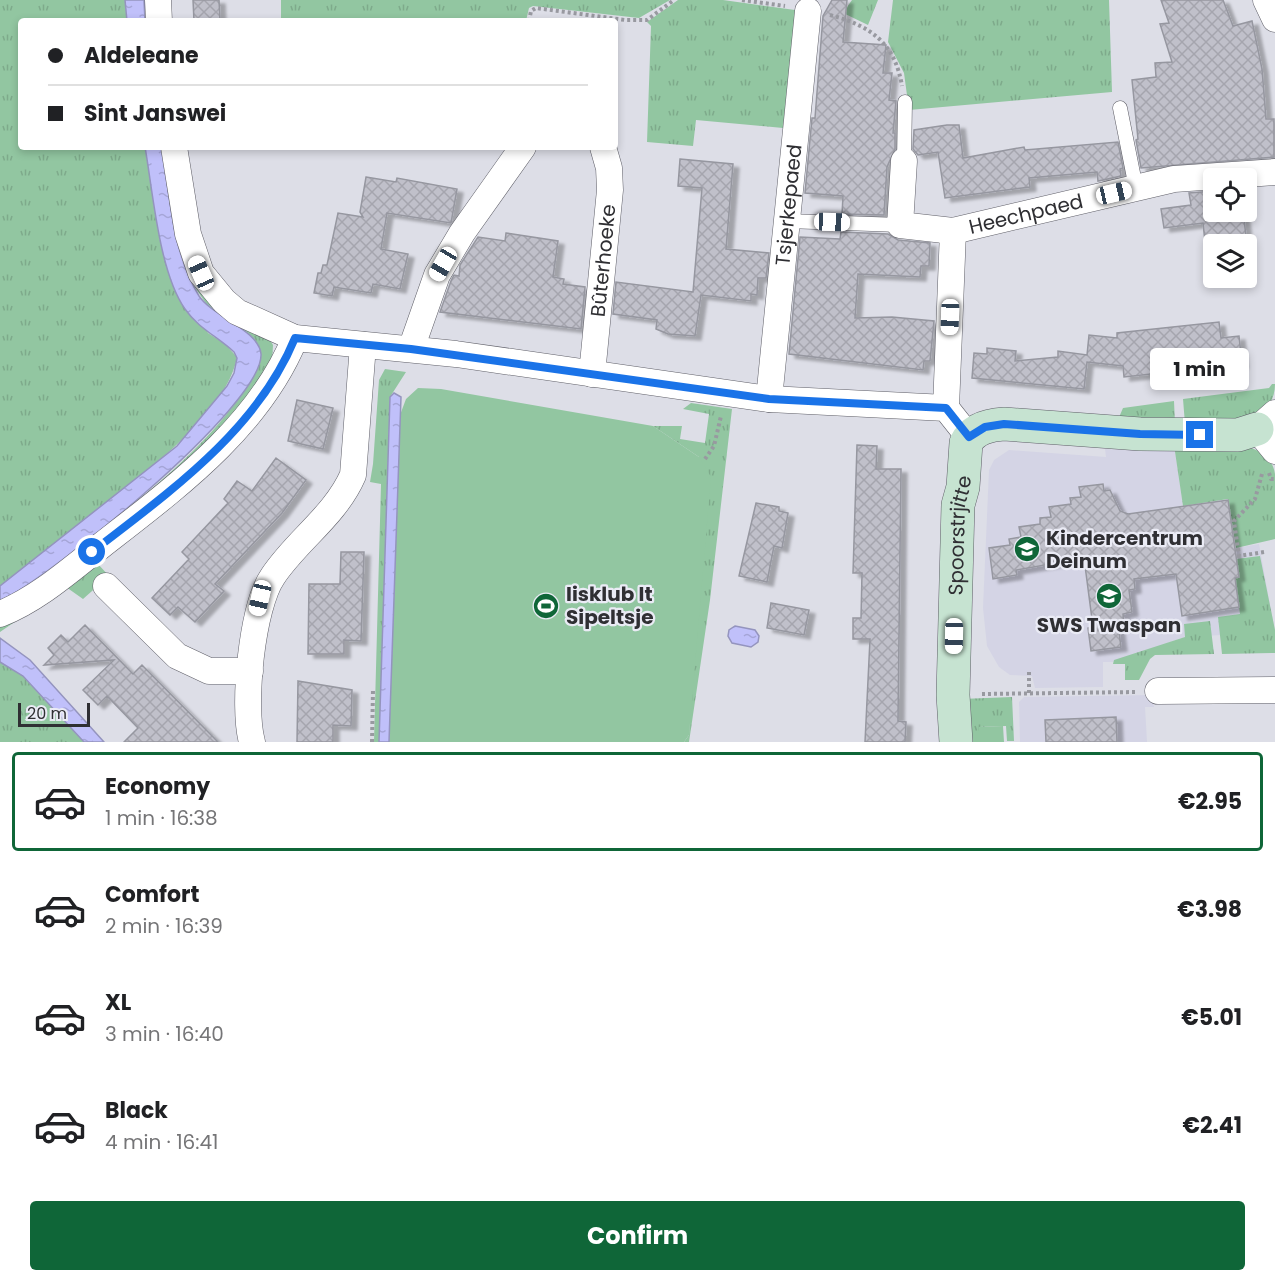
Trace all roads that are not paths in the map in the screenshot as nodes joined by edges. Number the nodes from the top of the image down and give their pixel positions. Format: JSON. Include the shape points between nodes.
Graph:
{"nodes":[{"id":1,"x":158,"y":0,"type":"edge"},
{"id":2,"x":1266,"y":0,"type":"edge"},
{"id":3,"x":808,"y":11,"type":"road end"},
{"id":4,"x":159,"y":18,"type":"edge"},
{"id":5,"x":1275,"y":19,"type":"edge"},
{"id":6,"x":905,"y":102,"type":"road end"},
{"id":7,"x":1120,"y":108,"type":"dead end"},
{"id":8,"x":174,"y":150,"type":"edge"},
{"id":9,"x":521,"y":150,"type":"edge"},
{"id":10,"x":604,"y":150,"type":"edge"},
{"id":11,"x":904,"y":161,"type":"joint"},
{"id":12,"x":1275,"y":172,"type":"edge"},
{"id":13,"x":1136,"y":188,"type":"junction"},
{"id":14,"x":787,"y":221,"type":"junction"},
{"id":15,"x":900,"y":225,"type":"junction"},
{"id":16,"x":953,"y":231,"type":"junction"},
{"id":17,"x":295,"y":338,"type":"junction"},
{"id":18,"x":363,"y":345,"type":"junction"},
{"id":19,"x":411,"y":349,"type":"junction"},
{"id":20,"x":592,"y":374,"type":"junction"},
{"id":21,"x":769,"y":399,"type":"junction"},
{"id":22,"x":946,"y":408,"type":"junction"},
{"id":23,"x":969,"y":437,"type":"junction"},
{"id":24,"x":1269,"y":441,"type":"edge"},
{"id":25,"x":106,"y":586,"type":"dead end"},
{"id":26,"x":0,"y":614,"type":"edge"},
{"id":27,"x":250,"y":671,"type":"junction"},
{"id":28,"x":1275,"y":690,"type":"edge"},
{"id":29,"x":1158,"y":691,"type":"road end"},
{"id":30,"x":252,"y":742,"type":"edge"},
{"id":31,"x":956,"y":742,"type":"edge"}],
"edges":[{"from":1,"to":4,"type":"street"},
{"from":2,"to":5,"type":"street"},
{"from":3,"to":14,"type":"street","name":"Tsjerkepaed"},
{"from":6,"to":11,"type":"lane"},
{"from":7,"to":13,"type":"lane"},
{"from":8,"to":17,"type":"street","via":[[188,234],[201,273],[237,312]]},
{"from":9,"to":19,"type":"street","via":[[437,275]]},
{"from":10,"to":20,"type":"street","name":"Bûterhoeke","via":[[610,190]]},
{"from":11,"to":15,"type":"street"},
{"from":12,"to":13,"type":"street","name":"Heechpaed","via":[[1174,179]]},
{"from":13,"to":16,"type":"street","name":"Heechpaed"},
{"from":14,"to":15,"type":"lane"},
{"from":14,"to":21,"type":"street","name":"Tsjerkepaed"},
{"from":15,"to":16,"type":"street","name":"Heechpaed"},
{"from":16,"to":22,"type":"street","name":"Heechpaed"},
{"from":17,"to":18,"type":"street"},
{"from":17,"to":26,"type":"street","via":[[283,367],[265,393],[200,465],[34,597]]},
{"from":18,"to":19,"type":"street"},
{"from":18,"to":27,"type":"street","via":[[352,476],[345,494],[272,576],[260,598]]},
{"from":19,"to":20,"type":"street"},
{"from":20,"to":21,"type":"street"},
{"from":21,"to":22,"type":"street"},
{"from":22,"to":23,"type":"street"},
{"from":23,"to":24,"type":"street","via":[[985,427],[1004,424],[1238,435]]},
{"from":23,"to":31,"type":"street","name":"Spoorstrjitte","via":[[958,505],[953,695]]},
{"from":25,"to":27,"type":"street","via":[[177,656],[209,670]]},
{"from":27,"to":30,"type":"street"},
{"from":28,"to":29,"type":"street"}]}
